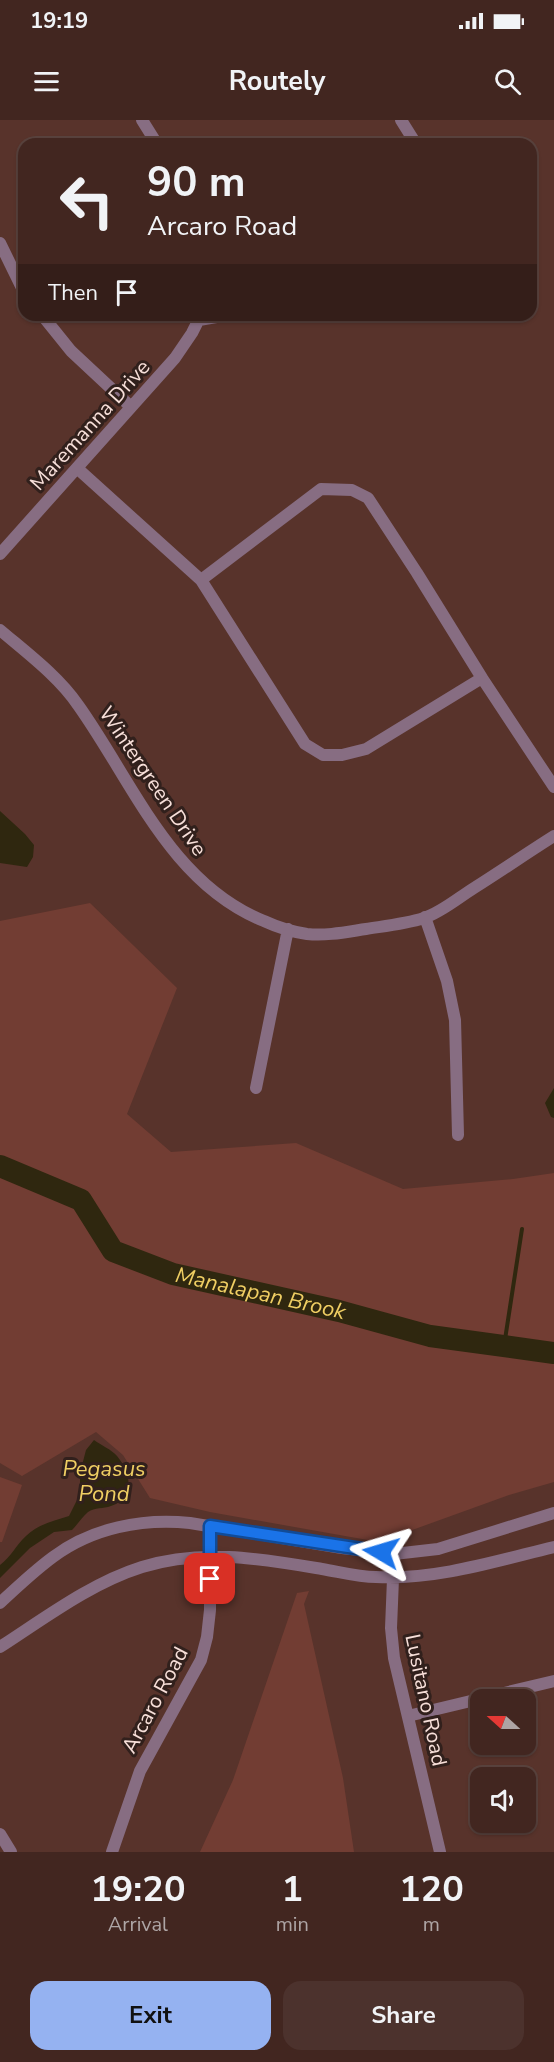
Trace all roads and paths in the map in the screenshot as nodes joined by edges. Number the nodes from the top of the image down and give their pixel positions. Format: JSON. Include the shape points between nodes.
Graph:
{"nodes":[{"id":1,"x":142,"y":120,"type":"edge"},
{"id":2,"x":401,"y":120,"type":"edge"},
{"id":3,"x":153,"y":138,"type":"edge"},
{"id":4,"x":412,"y":138,"type":"edge"},
{"id":5,"x":0,"y":243,"type":"edge"},
{"id":6,"x":18,"y":280,"type":"edge"},
{"id":7,"x":47,"y":321,"type":"edge"},
{"id":8,"x":198,"y":321,"type":"edge"},
{"id":9,"x":131,"y":407,"type":"junction"},
{"id":10,"x":78,"y":469,"type":"junction"},
{"id":11,"x":0,"y":554,"type":"edge"},
{"id":12,"x":201,"y":580,"type":"junction"},
{"id":13,"x":0,"y":630,"type":"edge"},
{"id":14,"x":482,"y":678,"type":"junction"},
{"id":15,"x":554,"y":787,"type":"edge"},
{"id":16,"x":554,"y":836,"type":"edge"},
{"id":17,"x":425,"y":917,"type":"junction"},
{"id":18,"x":288,"y":929,"type":"junction"},
{"id":19,"x":256,"y":1088,"type":"dead end"},
{"id":20,"x":458,"y":1135,"type":"dead end"},
{"id":21,"x":554,"y":1513,"type":"edge"},
{"id":22,"x":210,"y":1526,"type":"junction"},
{"id":23,"x":554,"y":1547,"type":"edge"},
{"id":24,"x":393,"y":1554,"type":"junction"},
{"id":25,"x":210,"y":1557,"type":"junction"},
{"id":26,"x":393,"y":1578,"type":"junction"},
{"id":27,"x":0,"y":1603,"type":"edge"},
{"id":28,"x":0,"y":1647,"type":"edge"},
{"id":29,"x":554,"y":1681,"type":"edge"},
{"id":30,"x":408,"y":1716,"type":"junction"},
{"id":31,"x":112,"y":1852,"type":"edge"},
{"id":32,"x":440,"y":1852,"type":"edge"}],
"edges":[{"from":1,"to":3,"type":"street"},
{"from":2,"to":4,"type":"street"},
{"from":5,"to":6,"type":"street"},
{"from":7,"to":9,"type":"street","via":[[71,351]]},
{"from":8,"to":9,"type":"street","name":"Maremanna Drive","via":[[176,358]]},
{"from":9,"to":10,"type":"street","name":"Maremanna Drive"},
{"from":10,"to":11,"type":"street","name":"Maremanna Drive"},
{"from":10,"to":12,"type":"street"},
{"from":12,"to":14,"type":"street","via":[[305,744],[323,755],[366,749]]},
{"from":12,"to":14,"type":"street","via":[[321,489],[352,490],[368,498]]},
{"from":13,"to":18,"type":"street","name":"Wintergreen Drive","via":[[78,704],[181,862],[225,900],[251,916]]},
{"from":14,"to":15,"type":"street"},
{"from":16,"to":17,"type":"street","name":"Wintergreen Drive"},
{"from":17,"to":18,"type":"street","name":"Wintergreen Drive","via":[[332,934]]},
{"from":17,"to":20,"type":"street","via":[[447,981],[455,1020]]},
{"from":18,"to":19,"type":"street"},
{"from":21,"to":24,"type":"street","via":[[438,1549]]},
{"from":22,"to":24,"type":"street"},
{"from":22,"to":25,"type":"street","name":"Arcaro Road"},
{"from":22,"to":27,"type":"street","via":[[152,1522],[99,1533],[55,1555]]},
{"from":23,"to":26,"type":"street","via":[[433,1574]]},
{"from":24,"to":26,"type":"street","name":"Lusitano Road"},
{"from":25,"to":26,"type":"street","via":[[253,1557]]},
{"from":25,"to":28,"type":"street","via":[[166,1561],[118,1576]]},
{"from":25,"to":31,"type":"street","name":"Arcaro Road","via":[[210,1610],[201,1660],[140,1771]]},
{"from":26,"to":30,"type":"street","name":"Lusitano Road","via":[[394,1658]]},
{"from":29,"to":30,"type":"street"},
{"from":30,"to":32,"type":"street","name":"Lusitano Road"}]}
